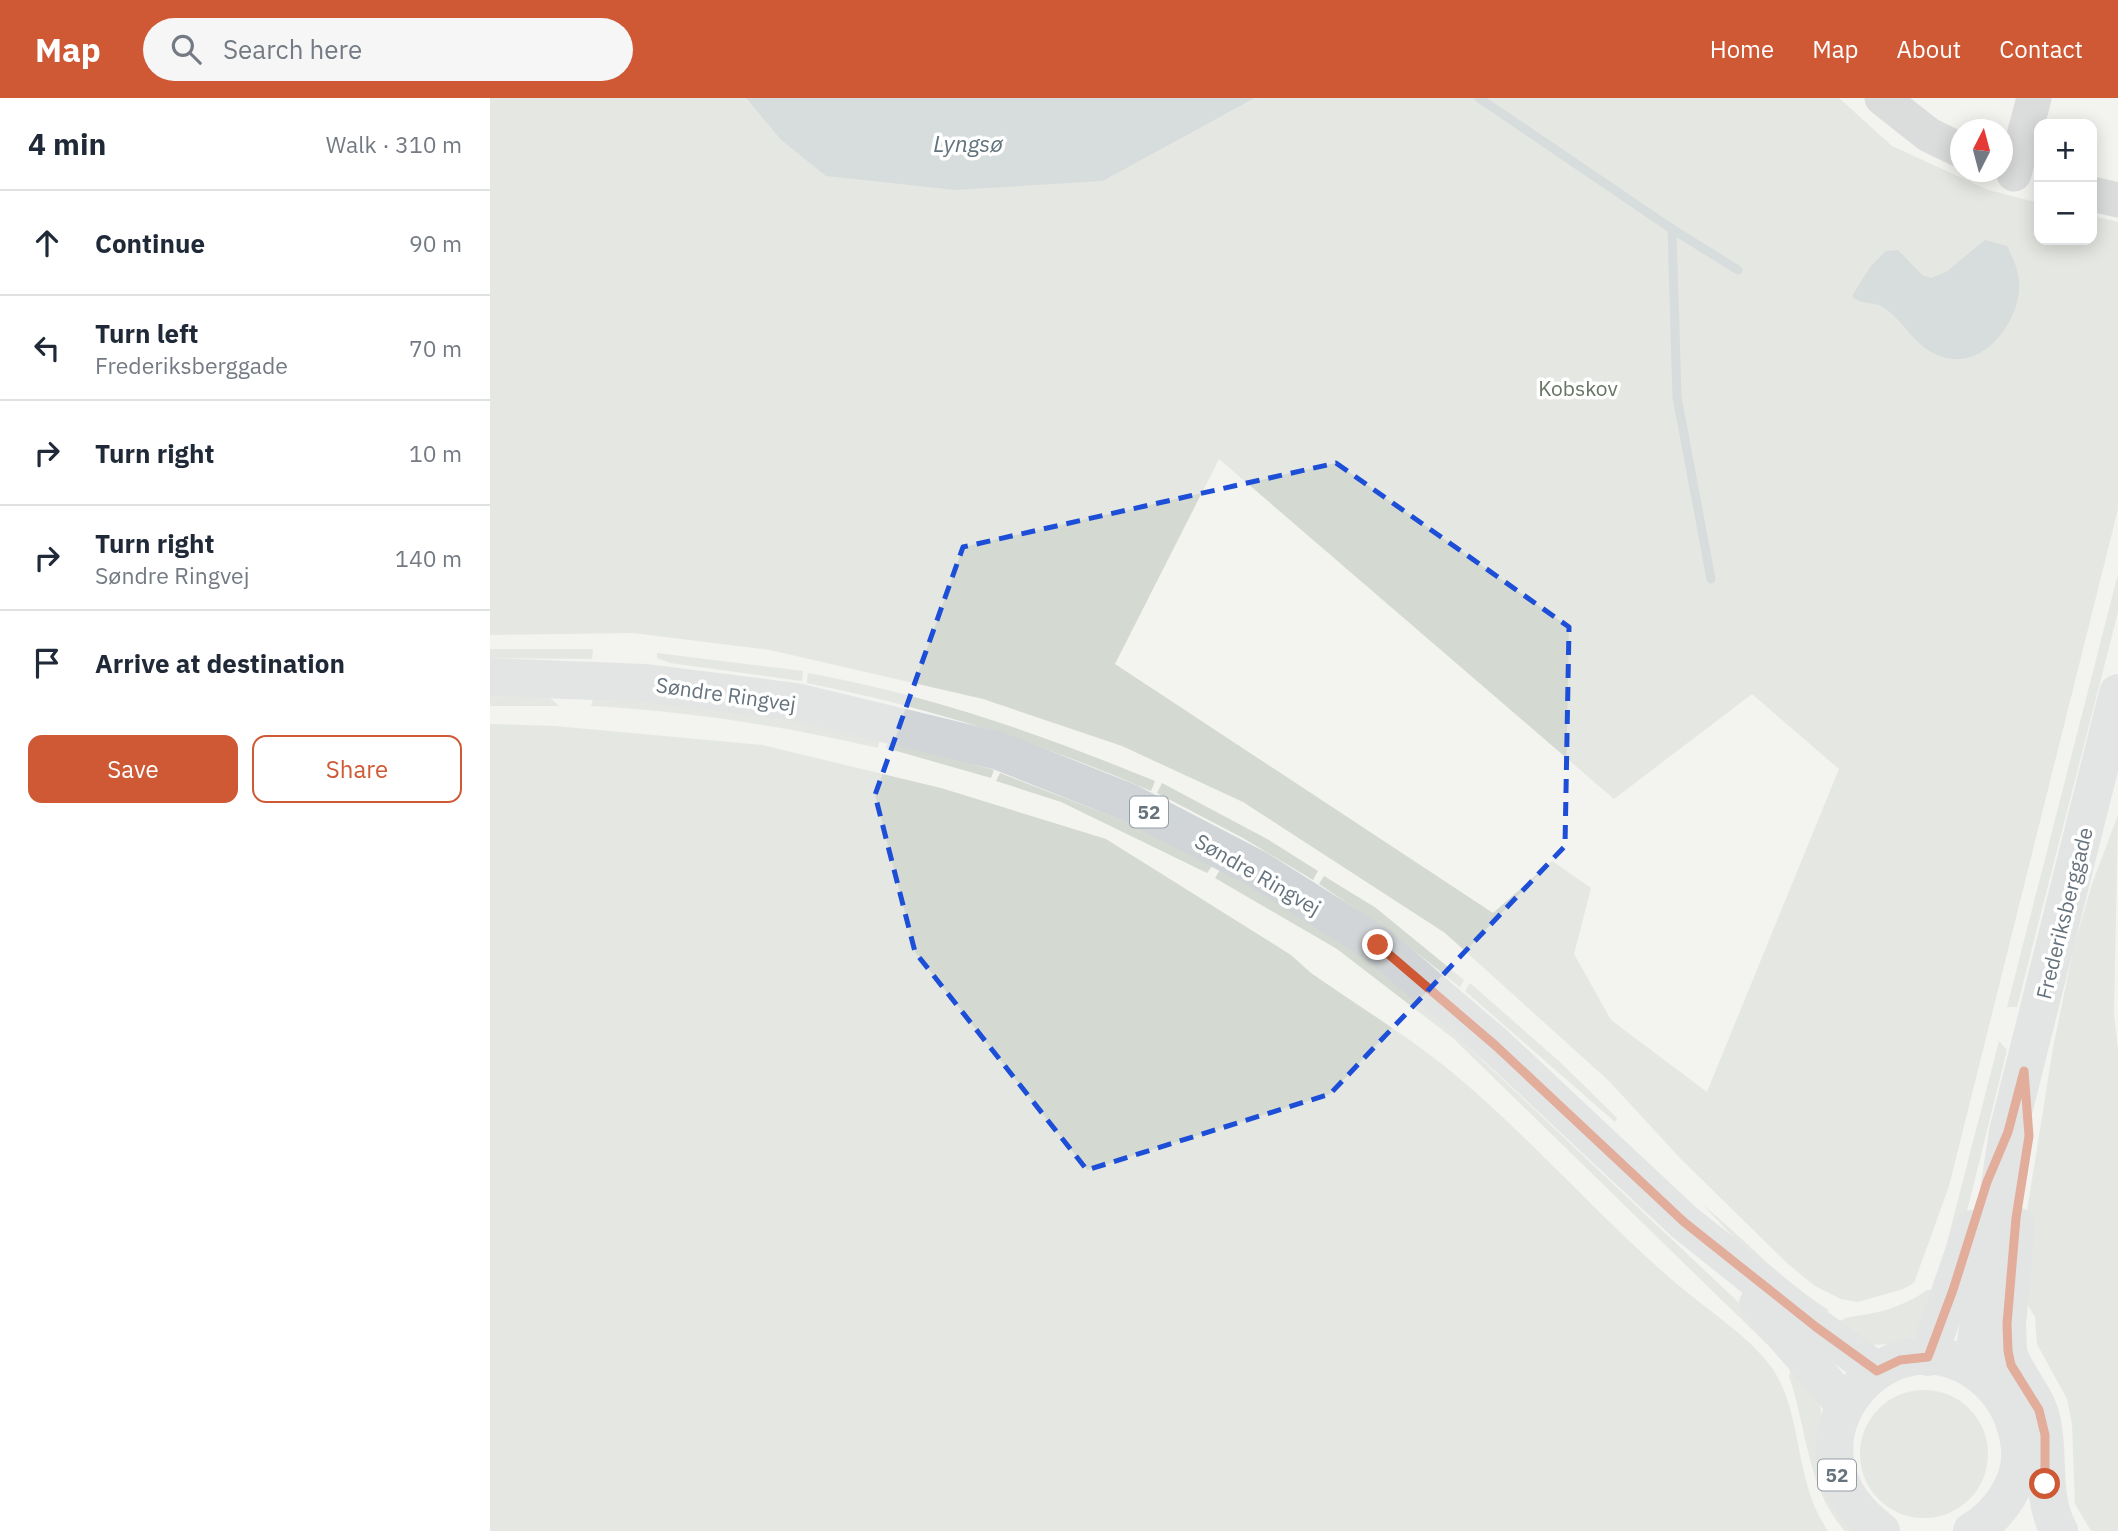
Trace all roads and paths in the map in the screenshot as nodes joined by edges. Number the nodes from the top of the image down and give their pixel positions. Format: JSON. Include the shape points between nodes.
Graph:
{"nodes":[{"id":1,"x":1882,"y":98,"type":"edge"},
{"id":2,"x":2034,"y":98,"type":"edge"},
{"id":3,"x":1950,"y":145,"type":"edge"},
{"id":4,"x":2019,"y":175,"type":"edge"},
{"id":5,"x":2097,"y":195,"type":"edge"},
{"id":6,"x":2118,"y":200,"type":"edge"},
{"id":7,"x":490,"y":677,"type":"edge"},
{"id":8,"x":2118,"y":693,"type":"edge"},
{"id":9,"x":2024,"y":1071,"type":"junction"},
{"id":10,"x":2008,"y":1132,"type":"junction"},
{"id":11,"x":1684,"y":1222,"type":"junction"},
{"id":12,"x":1928,"y":1357,"type":"junction"},
{"id":13,"x":1972,"y":1368,"type":"junction"},
{"id":14,"x":1877,"y":1371,"type":"junction"},
{"id":15,"x":1845,"y":1405,"type":"junction"},
{"id":16,"x":2004,"y":1502,"type":"junction"},
{"id":17,"x":1881,"y":1531,"type":"edge"},
{"id":18,"x":1974,"y":1531,"type":"edge"},
{"id":19,"x":2030,"y":1531,"type":"edge"},
{"id":20,"x":2059,"y":1531,"type":"edge"}],
"edges":[{"from":1,"to":3,"type":"street","via":[[1929,135]]},
{"from":2,"to":4,"type":"street"},
{"from":5,"to":6,"type":"street"},
{"from":7,"to":11,"type":"main road","name":"Søndre Ringvej","number":"52","via":[[646,683],[796,702],[999,751],[1130,803],[1257,869],[1378,945],[1496,1046]]},
{"from":8,"to":9,"type":"main road","name":"Frederiksberggade"},
{"from":9,"to":10,"type":"main road","name":"Frederiksberggade"},
{"from":9,"to":20,"type":"main road","via":[[2029,1136],[2016,1218],[2008,1351],[2011,1365],[2039,1410],[2045,1435],[2045,1484]]},
{"from":10,"to":12,"type":"main road","name":"Frederiksberggade"},
{"from":10,"to":13,"type":"main road","name":"Frederiksberggade"},
{"from":11,"to":14,"type":"main road","name":"Søndre Ringvej","number":"52"},
{"from":11,"to":15,"type":"main road","name":"Søndre Ringvej","number":"52"},
{"from":12,"to":13,"type":"main road","number":"52"},
{"from":12,"to":14,"type":"main road","number":"52","via":[[1900,1360]]},
{"from":13,"to":16,"type":"main road","number":"52","via":[[1993,1384],[2018,1428],[2016,1479]]},
{"from":14,"to":15,"type":"main road","number":"52"},
{"from":15,"to":17,"type":"main road","number":"52","via":[[1836,1427],[1837,1476],[1862,1517]]},
{"from":16,"to":18,"type":"main road","number":"52"},
{"from":16,"to":19,"type":"main road"}]}
